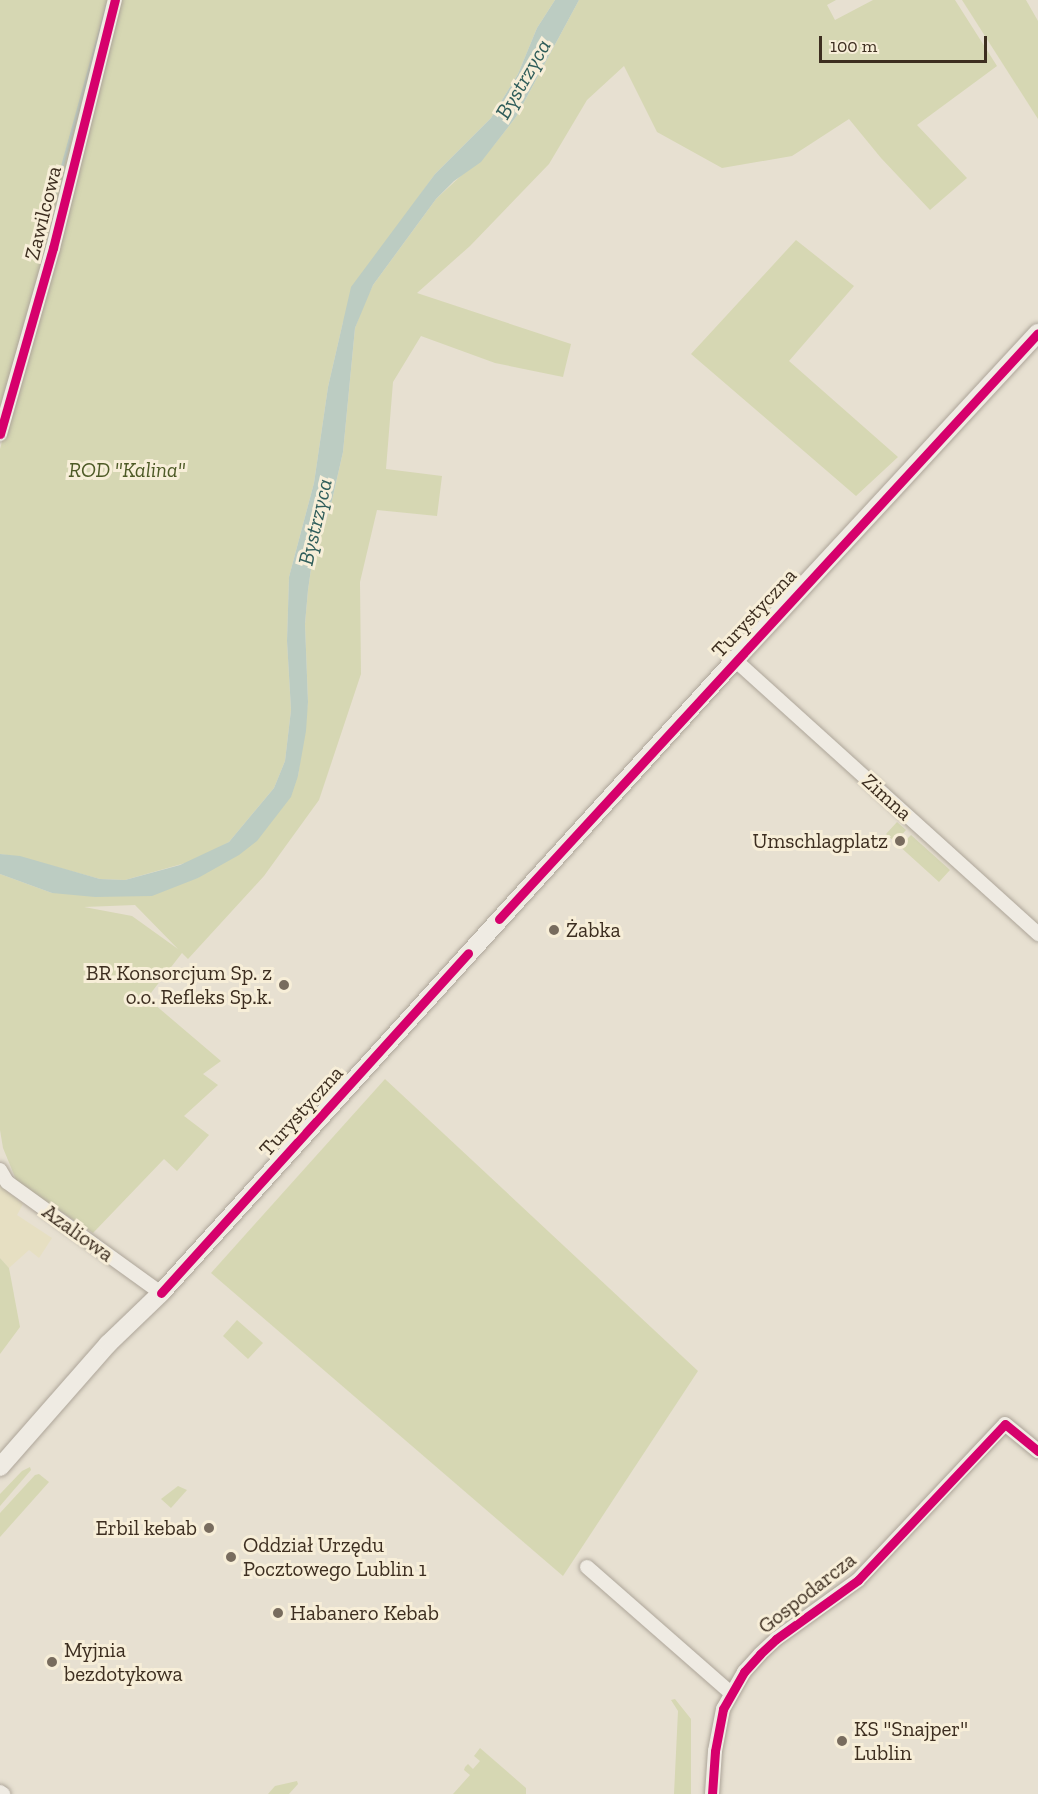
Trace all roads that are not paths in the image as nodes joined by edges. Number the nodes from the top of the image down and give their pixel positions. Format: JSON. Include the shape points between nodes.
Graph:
{"nodes":[{"id":1,"x":115,"y":0,"type":"edge"},
{"id":2,"x":1038,"y":333,"type":"edge"},
{"id":3,"x":0,"y":434,"type":"edge"},
{"id":4,"x":735,"y":660,"type":"junction"},
{"id":5,"x":1038,"y":934,"type":"edge"},
{"id":6,"x":0,"y":1170,"type":"edge"},
{"id":7,"x":161,"y":1293,"type":"junction"},
{"id":8,"x":1038,"y":1451,"type":"edge"},
{"id":9,"x":0,"y":1467,"type":"edge"},
{"id":10,"x":0,"y":1483,"type":"edge"},
{"id":11,"x":587,"y":1567,"type":"dead end"},
{"id":12,"x":731,"y":1693,"type":"junction"},
{"id":13,"x":712,"y":1794,"type":"edge"}],
"edges":[{"from":1,"to":3,"type":"street","name":"Zawilcowa","via":[[53,248]]},
{"from":2,"to":4,"type":"main road","name":"Turystyczna"},
{"from":4,"to":5,"type":"street","name":"Zimna"},
{"from":4,"to":7,"type":"main road","name":"Turystyczna"},
{"from":6,"to":7,"type":"street","name":"Azaliowa","via":[[7,1182]]},
{"from":7,"to":9,"type":"main road","name":"Turystyczna","via":[[108,1344]]},
{"from":7,"to":10,"type":"main road","name":"Turystyczna","via":[[109,1360]]},
{"from":8,"to":12,"type":"street","name":"Gospodarcza","via":[[1005,1424],[858,1580],[776,1639],[744,1672]]},
{"from":11,"to":12,"type":"street"},
{"from":12,"to":13,"type":"street","name":"Gospodarcza","via":[[719,1727]]}]}
